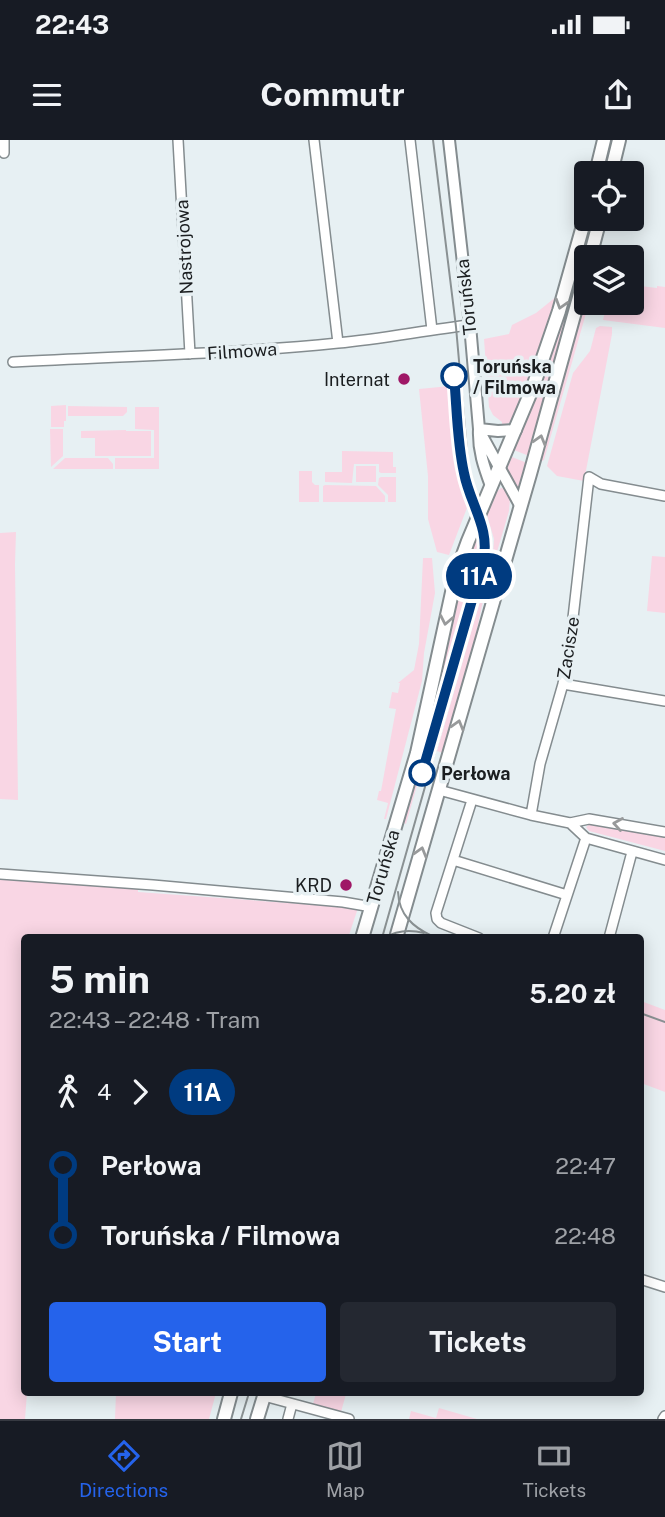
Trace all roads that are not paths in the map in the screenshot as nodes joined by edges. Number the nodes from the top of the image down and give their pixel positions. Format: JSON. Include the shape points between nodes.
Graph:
{"nodes":[{"id":1,"x":4,"y":140,"type":"edge"},
{"id":2,"x":178,"y":140,"type":"edge"},
{"id":3,"x":314,"y":140,"type":"edge"},
{"id":4,"x":410,"y":140,"type":"edge"},
{"id":5,"x":449,"y":140,"type":"edge"},
{"id":6,"x":604,"y":140,"type":"edge"},
{"id":7,"x":619,"y":140,"type":"edge"},
{"id":8,"x":4,"y":153,"type":"dead end"},
{"id":9,"x":599,"y":161,"type":"edge"},
{"id":10,"x":614,"y":161,"type":"edge"},
{"id":11,"x":582,"y":231,"type":"edge"},
{"id":12,"x":574,"y":314,"type":"edge"},
{"id":13,"x":470,"y":325,"type":"junction"},
{"id":14,"x":432,"y":330,"type":"junction"},
{"id":15,"x":338,"y":343,"type":"junction"},
{"id":16,"x":190,"y":354,"type":"junction"},
{"id":17,"x":13,"y":362,"type":"dead end"},
{"id":18,"x":479,"y":429,"type":"junction"},
{"id":19,"x":516,"y":430,"type":"junction"},
{"id":20,"x":499,"y":468,"type":"junction"},
{"id":21,"x":491,"y":486,"type":"junction"},
{"id":22,"x":665,"y":496,"type":"edge"},
{"id":23,"x":520,"y":505,"type":"junction"},
{"id":24,"x":563,"y":684,"type":"junction"},
{"id":25,"x":665,"y":701,"type":"edge"},
{"id":26,"x":439,"y":790,"type":"junction"},
{"id":27,"x":472,"y":800,"type":"junction"},
{"id":28,"x":531,"y":815,"type":"junction"},
{"id":29,"x":570,"y":823,"type":"junction"},
{"id":30,"x":665,"y":832,"type":"edge"},
{"id":31,"x":586,"y":838,"type":"junction"},
{"id":32,"x":632,"y":852,"type":"junction"},
{"id":33,"x":453,"y":860,"type":"junction"},
{"id":34,"x":665,"y":860,"type":"edge"},
{"id":35,"x":0,"y":874,"type":"edge"},
{"id":36,"x":567,"y":895,"type":"junction"},
{"id":37,"x":372,"y":907,"type":"junction"},
{"id":38,"x":363,"y":934,"type":"edge"},
{"id":39,"x":397,"y":934,"type":"edge"},
{"id":40,"x":469,"y":934,"type":"edge"},
{"id":41,"x":554,"y":934,"type":"edge"},
{"id":42,"x":610,"y":934,"type":"edge"},
{"id":43,"x":644,"y":1280,"type":"edge"},
{"id":44,"x":665,"y":1287,"type":"edge"},
{"id":45,"x":230,"y":1396,"type":"edge"},
{"id":46,"x":263,"y":1396,"type":"edge"},
{"id":47,"x":270,"y":1396,"type":"edge"},
{"id":48,"x":292,"y":1404,"type":"junction"},
{"id":49,"x":224,"y":1419,"type":"edge"},
{"id":50,"x":257,"y":1419,"type":"edge"},
{"id":51,"x":288,"y":1419,"type":"edge"},
{"id":52,"x":349,"y":1419,"type":"edge"}],
"edges":[{"from":1,"to":8,"type":"street"},
{"from":2,"to":16,"type":"street","name":"Nastrojowa"},
{"from":3,"to":15,"type":"street"},
{"from":4,"to":14,"type":"street"},
{"from":5,"to":13,"type":"street","name":"Toruńska"},
{"from":6,"to":9,"type":"main road"},
{"from":7,"to":10,"type":"main road"},
{"from":11,"to":19,"type":"main road","one_way":true,"via":[[559,311]]},
{"from":23,"to":12,"type":"main road","name":"Toruńska","one_way":true},
{"from":13,"to":14,"type":"street","name":"Filmowa"},
{"from":13,"to":18,"type":"street","name":"Toruńska"},
{"from":14,"to":15,"type":"street","name":"Filmowa"},
{"from":15,"to":16,"type":"street","name":"Filmowa"},
{"from":16,"to":17,"type":"street","name":"Filmowa"},
{"from":18,"to":19,"type":"street"},
{"from":18,"to":20,"type":"street"},
{"from":18,"to":21,"type":"street","name":"Toruńska","via":[[481,457]]},
{"from":19,"to":20,"type":"main road"},
{"from":20,"to":21,"type":"main road"},
{"from":20,"to":23,"type":"street"},
{"from":21,"to":37,"type":"main road","name":"Toruńska","one_way":true,"via":[[456,574],[417,753]]},
{"from":22,"to":24,"type":"street","name":"Zacisze","via":[[601,484],[589,477]]},
{"from":26,"to":23,"type":"main road","name":"Toruńska","one_way":true},
{"from":24,"to":25,"type":"street"},
{"from":24,"to":28,"type":"street","name":"Zacisze"},
{"from":26,"to":27,"type":"street"},
{"from":39,"to":26,"type":"main road","name":"Toruńska","one_way":true},
{"from":27,"to":28,"type":"street"},
{"from":27,"to":33,"type":"street"},
{"from":28,"to":29,"type":"street"},
{"from":30,"to":29,"type":"street","one_way":true,"via":[[589,819]]},
{"from":29,"to":31,"type":"street"},
{"from":31,"to":32,"type":"street"},
{"from":31,"to":36,"type":"street"},
{"from":32,"to":34,"type":"street"},
{"from":32,"to":42,"type":"street"},
{"from":33,"to":36,"type":"street"},
{"from":33,"to":40,"type":"street","via":[[437,919]]},
{"from":35,"to":37,"type":"street"},
{"from":36,"to":41,"type":"street"},
{"from":37,"to":38,"type":"main road","name":"Toruńska"},
{"from":43,"to":44,"type":"street"},
{"from":45,"to":49,"type":"main road"},
{"from":46,"to":50,"type":"main road"},
{"from":47,"to":48,"type":"street"},
{"from":48,"to":51,"type":"street"},
{"from":48,"to":52,"type":"street"}]}
